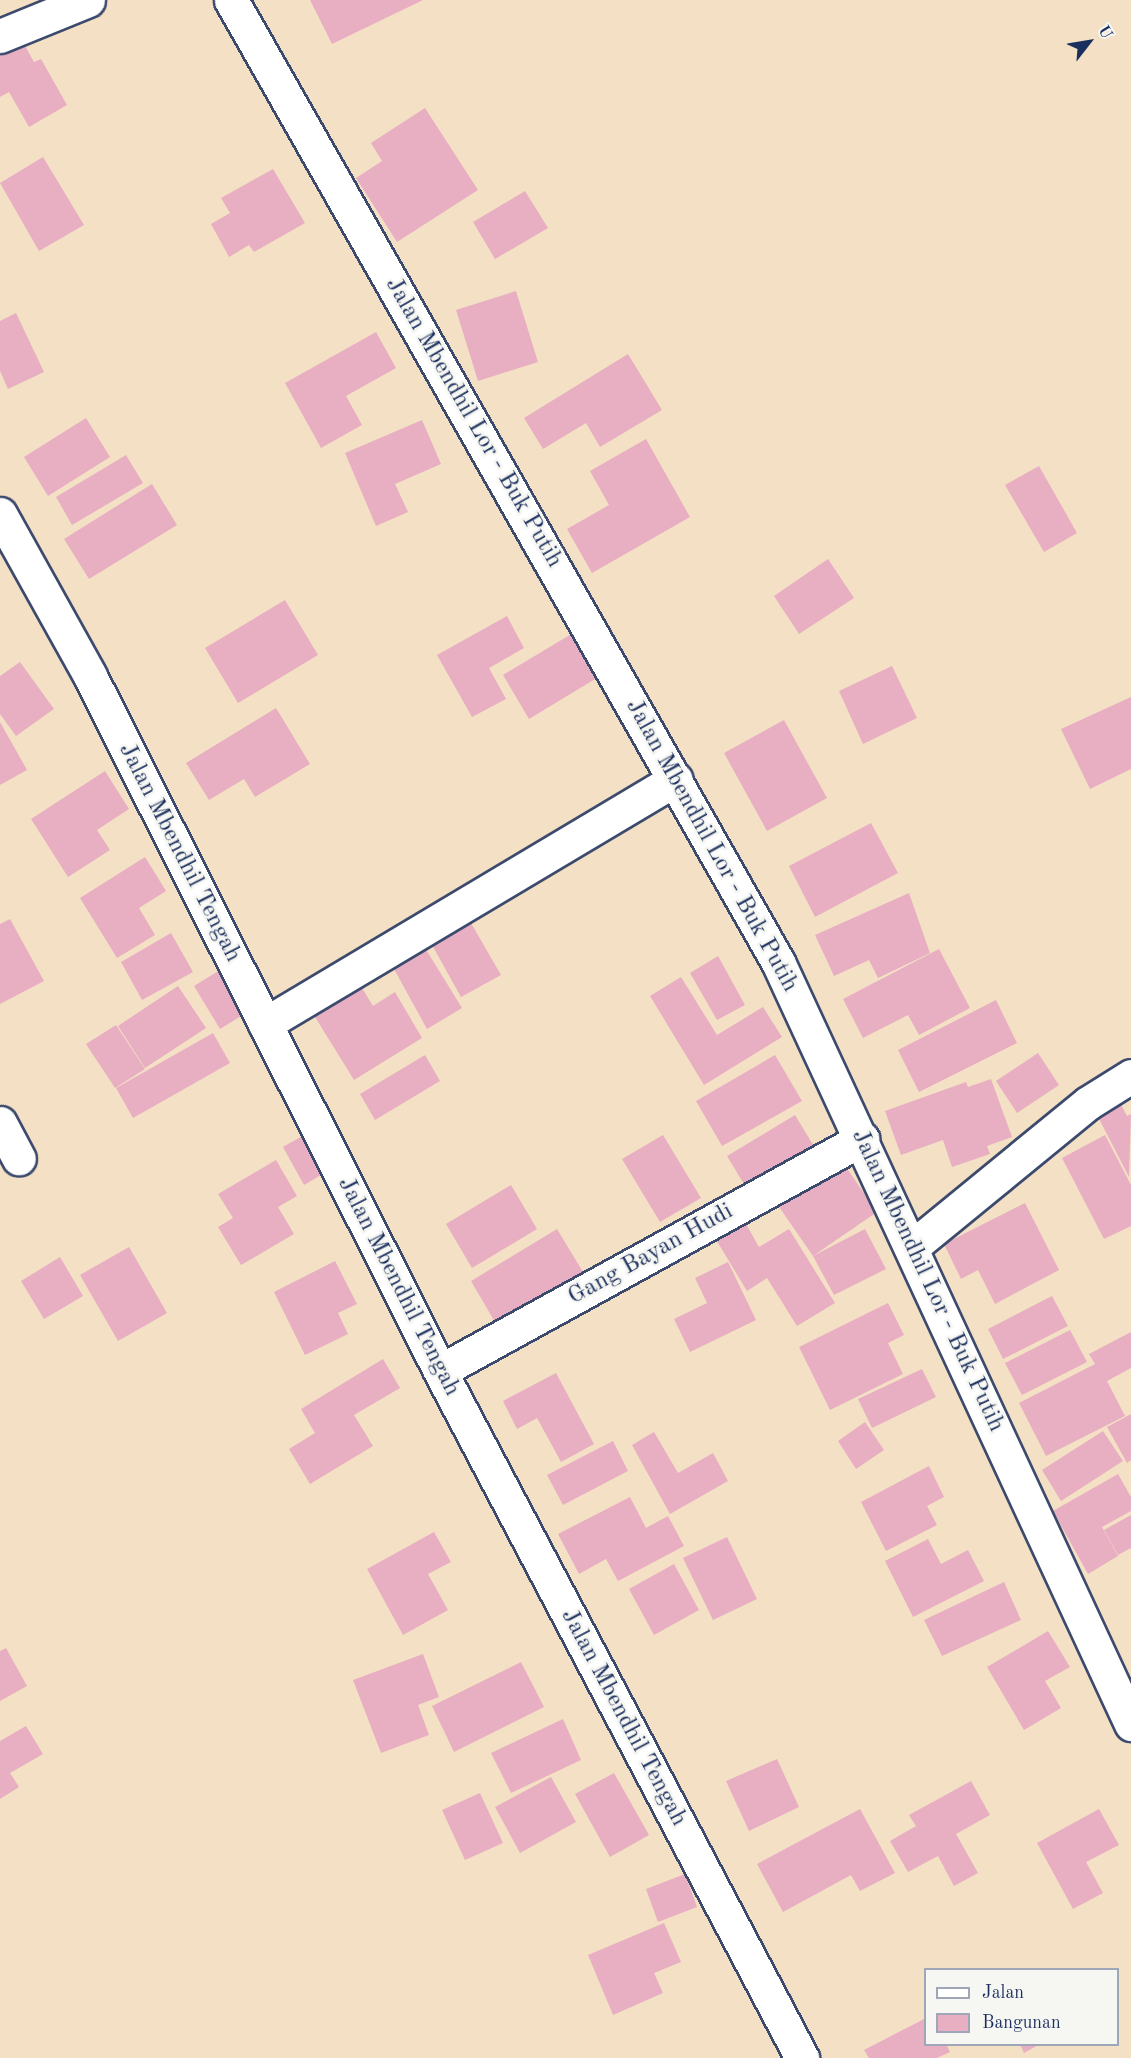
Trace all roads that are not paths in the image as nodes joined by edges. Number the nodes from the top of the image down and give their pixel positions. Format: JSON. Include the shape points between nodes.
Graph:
{"nodes":[{"id":1,"x":88,"y":0,"type":"edge"},
{"id":2,"x":231,"y":0,"type":"edge"},
{"id":3,"x":0,"y":36,"type":"edge"},
{"id":4,"x":0,"y":514,"type":"edge"},
{"id":5,"x":676,"y":779,"type":"junction"},
{"id":6,"x":265,"y":1024,"type":"junction"},
{"id":7,"x":1131,"y":1076,"type":"edge"},
{"id":8,"x":0,"y":1123,"type":"edge"},
{"id":9,"x":862,"y":1139,"type":"junction"},
{"id":10,"x":19,"y":1158,"type":"dead end"},
{"id":11,"x":912,"y":1247,"type":"junction"},
{"id":12,"x":440,"y":1371,"type":"junction"},
{"id":13,"x":1131,"y":1724,"type":"edge"},
{"id":14,"x":802,"y":2058,"type":"edge"}],
"edges":[{"from":1,"to":3,"type":"street"},
{"from":2,"to":5,"type":"street","name":"Jalan Mbendhil Lor - Buk Putih"},
{"from":4,"to":6,"type":"street","name":"Jalan Mbendhil Tengah","via":[[90,676]]},
{"from":5,"to":6,"type":"street"},
{"from":5,"to":9,"type":"street","name":"Jalan Mbendhil Lor - Buk Putih","via":[[778,962]]},
{"from":6,"to":12,"type":"street","name":"Jalan Mbendhil Tengah"},
{"from":7,"to":11,"type":"street","via":[[1088,1103]]},
{"from":8,"to":10,"type":"street"},
{"from":9,"to":11,"type":"street","name":"Jalan Mbendhil Lor - Buk Putih"},
{"from":9,"to":12,"type":"street","name":"Gang Bayan Hudi"},
{"from":11,"to":13,"type":"street","name":"Jalan Mbendhil Lor - Buk Putih"},
{"from":12,"to":14,"type":"street","name":"Jalan Mbendhil Tengah"}]}
